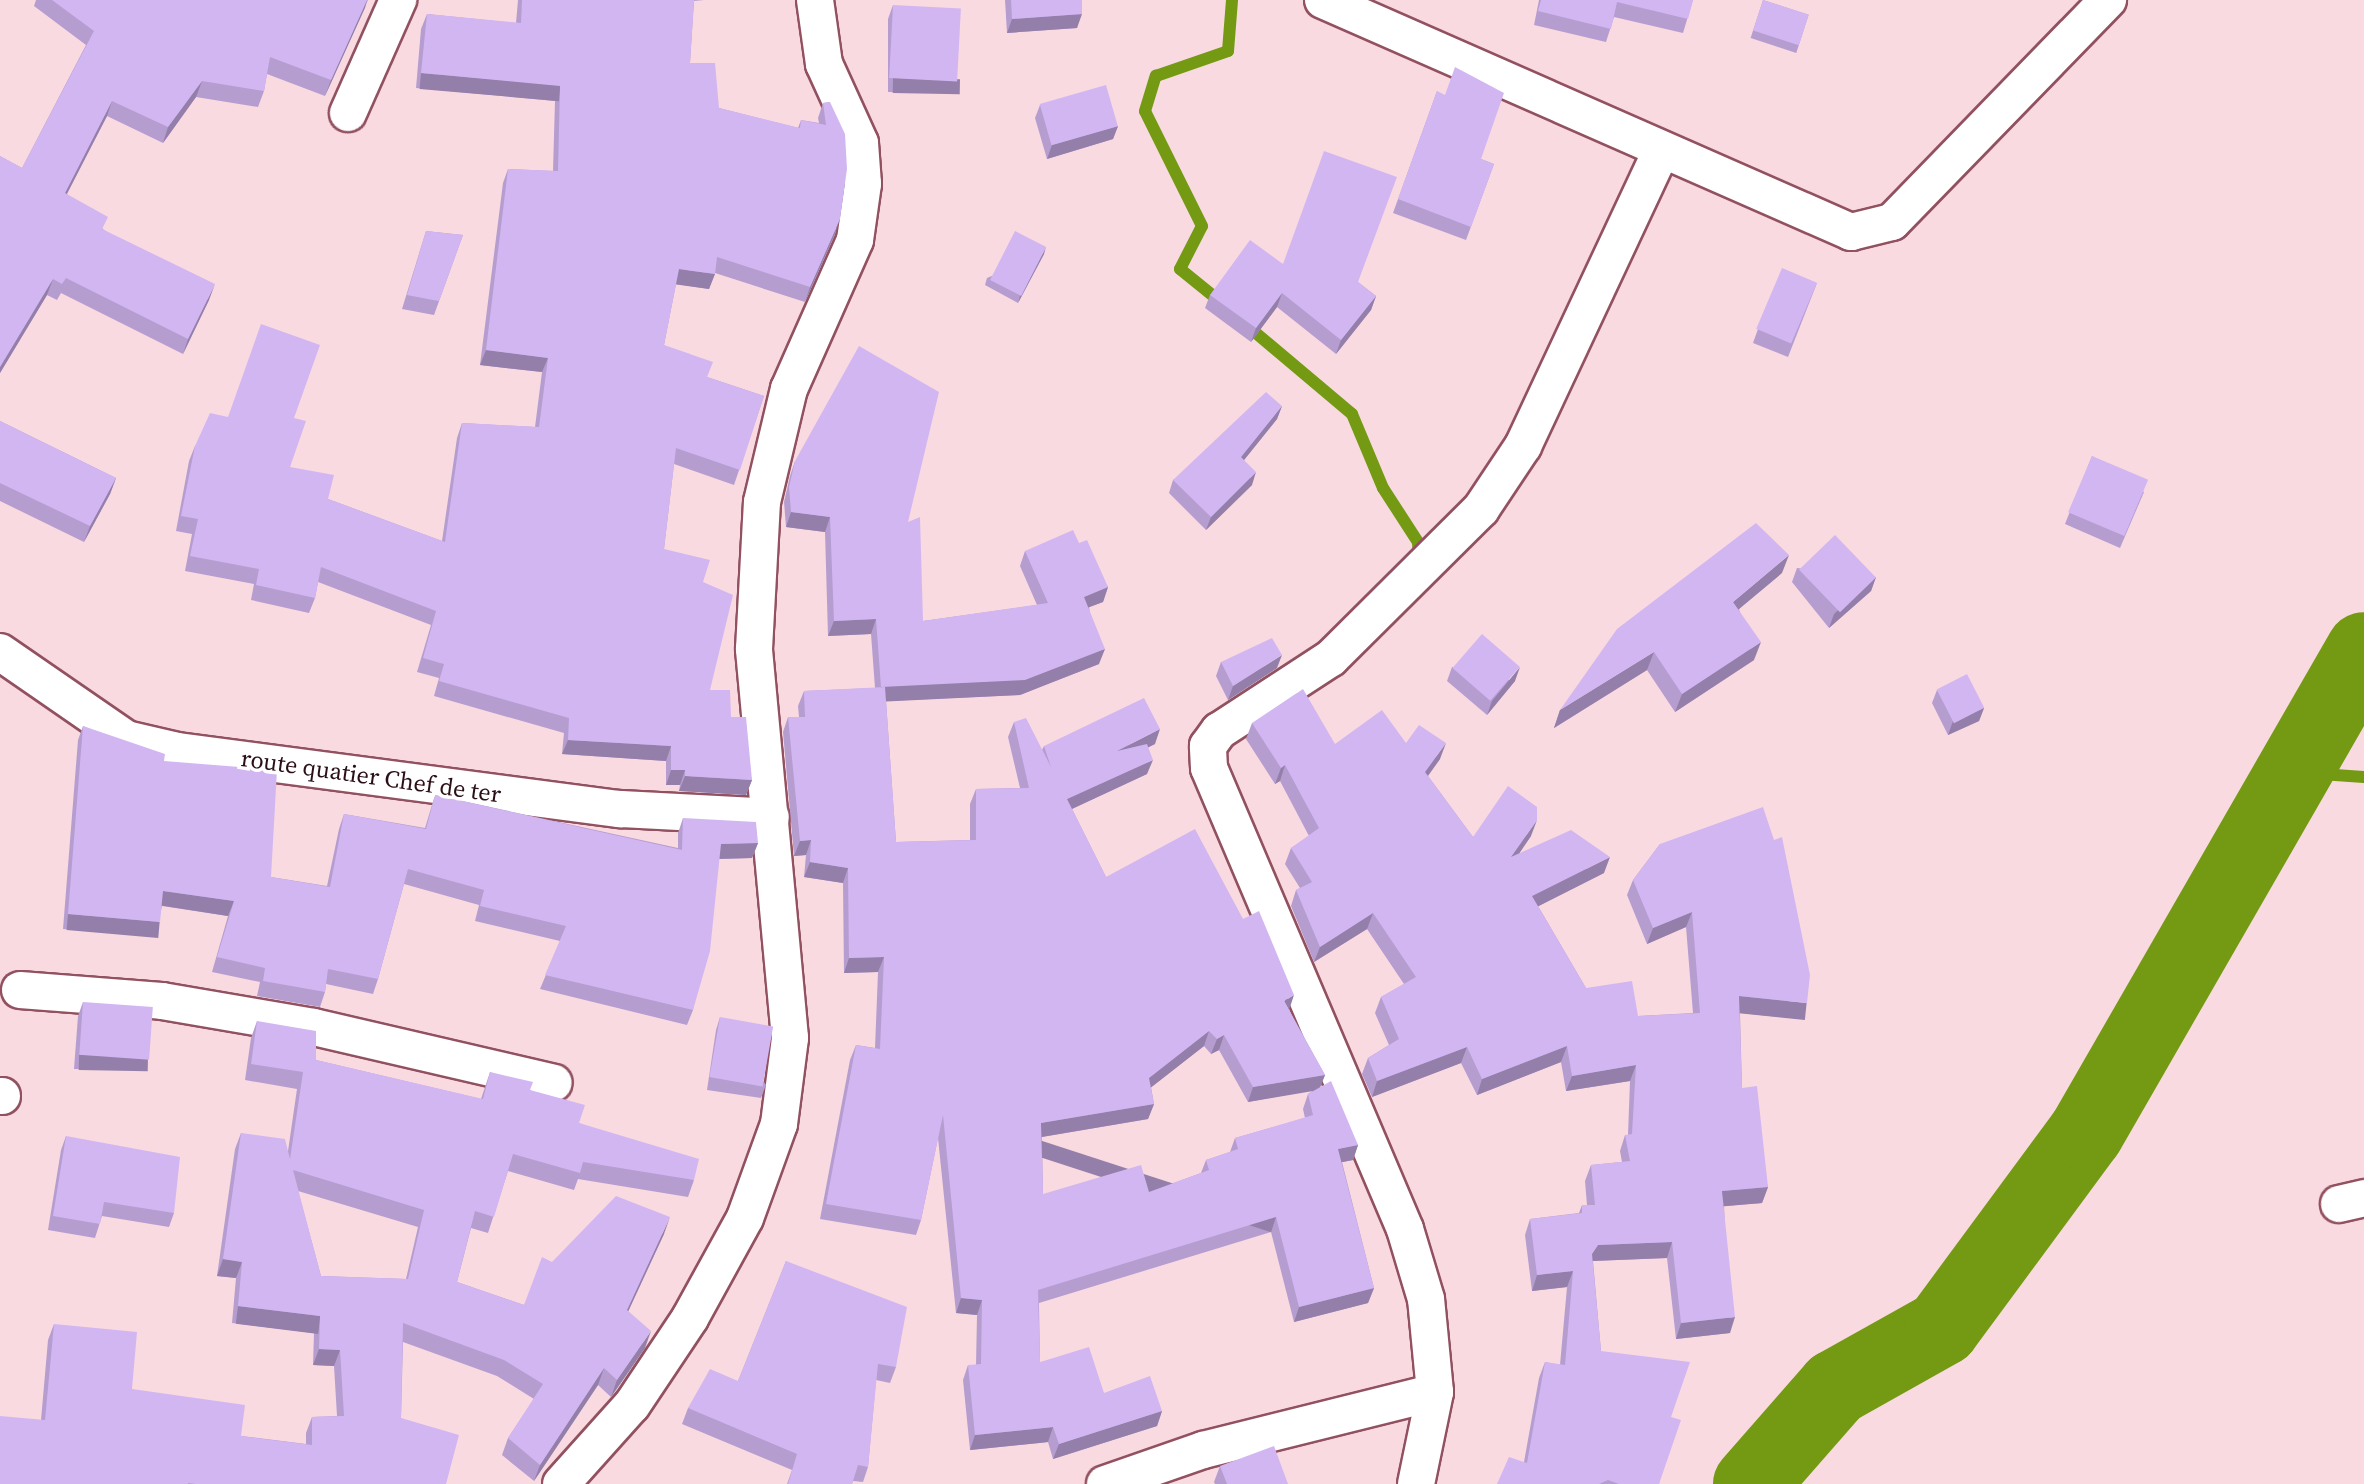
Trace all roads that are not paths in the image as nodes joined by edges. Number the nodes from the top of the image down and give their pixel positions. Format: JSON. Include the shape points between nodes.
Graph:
{"nodes":[{"id":1,"x":398,"y":0,"type":"edge"},
{"id":2,"x":815,"y":0,"type":"edge"},
{"id":3,"x":1323,"y":0,"type":"edge"},
{"id":4,"x":2108,"y":0,"type":"edge"},
{"id":5,"x":348,"y":113,"type":"dead end"},
{"id":6,"x":1661,"y":151,"type":"junction"},
{"id":7,"x":0,"y":652,"type":"edge"},
{"id":8,"x":771,"y":817,"type":"junction"},
{"id":9,"x":20,"y":990,"type":"dead end"},
{"id":10,"x":554,"y":1083,"type":"dead end"},
{"id":11,"x":1435,"y":1392,"type":"junction"},
{"id":12,"x":561,"y":1484,"type":"edge"},
{"id":13,"x":1105,"y":1484,"type":"edge"},
{"id":14,"x":1416,"y":1484,"type":"edge"}],
"edges":[{"from":1,"to":5,"type":"street"},
{"from":2,"to":8,"type":"street","via":[[824,64],[860,143],[863,184],[841,281],[782,408],[762,502],[754,649]]},
{"from":3,"to":6,"type":"street"},
{"from":4,"to":6,"type":"street","via":[[1892,222],[1872,232],[1851,232]]},
{"from":6,"to":11,"type":"street","via":[[1523,446],[1481,509],[1331,658],[1208,746],[1209,768],[1405,1229],[1426,1299]]},
{"from":7,"to":8,"type":"street","name":"route quatier Chef de ter","via":[[126,739],[177,751],[620,809]]},
{"from":8,"to":12,"type":"street","via":[[790,1038],[779,1124],[745,1218],[690,1318],[632,1405]]},
{"from":9,"to":10,"type":"street","via":[[162,1001],[314,1027]]},
{"from":11,"to":13,"type":"street","via":[[1203,1450]]},
{"from":11,"to":14,"type":"street"}]}
